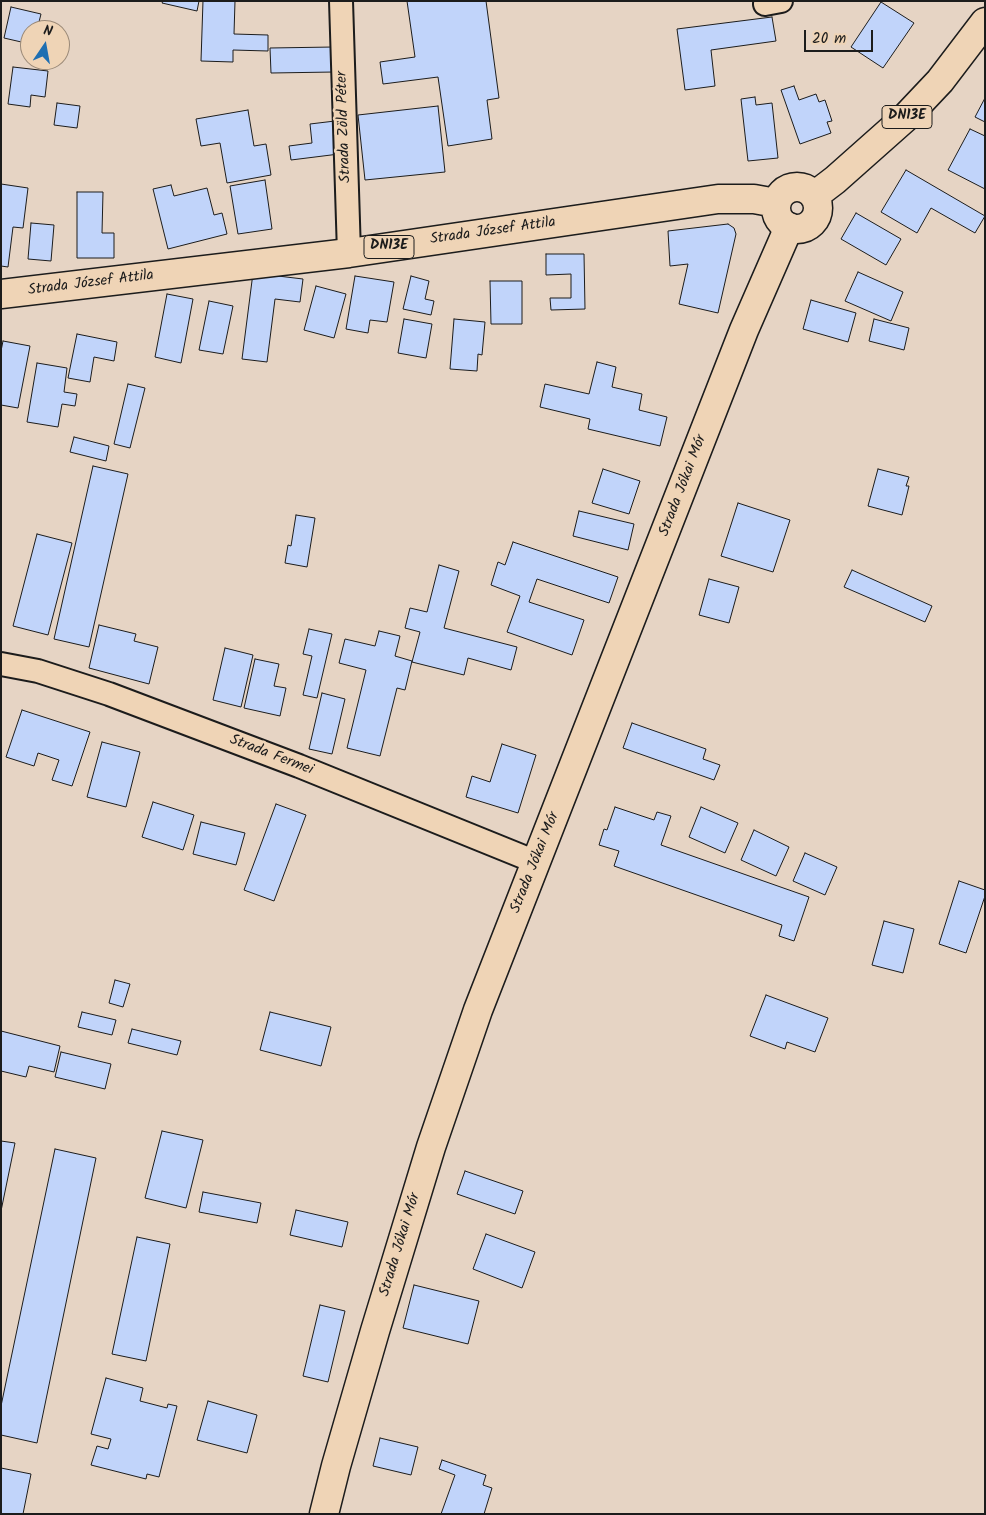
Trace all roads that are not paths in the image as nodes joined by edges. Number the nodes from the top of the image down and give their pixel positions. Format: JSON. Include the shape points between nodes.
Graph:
{"nodes":[{"id":1,"x":342,"y":1,"type":"edge"},
{"id":2,"x":985,"y":22,"type":"edge"},
{"id":3,"x":814,"y":196,"type":"junction"},
{"id":4,"x":776,"y":203,"type":"junction"},
{"id":5,"x":789,"y":227,"type":"junction"},
{"id":6,"x":349,"y":253,"type":"junction"},
{"id":7,"x":1,"y":294,"type":"edge"},
{"id":8,"x":1,"y":664,"type":"edge"},
{"id":9,"x":536,"y":862,"type":"junction"},
{"id":10,"x":324,"y":1514,"type":"edge"}],
"edges":[{"from":1,"to":6,"type":"street","name":"Strada Zöld Péter"},
{"from":2,"to":3,"type":"main road","number":"DN13E","via":[[940,81],[906,117]]},
{"from":3,"to":4,"type":"main road","via":[[804,189],[792,187],[782,193]]},
{"from":3,"to":5,"type":"main road","via":[[818,208],[813,221],[802,228]]},
{"from":4,"to":5,"type":"main road","via":[[780,220]]},
{"from":4,"to":6,"type":"main road","name":"Strada József Attila","number":"DN13E","via":[[718,199]]},
{"from":5,"to":9,"type":"main road","name":"Strada Jókai Mór","via":[[744,330]]},
{"from":6,"to":7,"type":"main road","name":"Strada József Attila","number":"DN13E"},
{"from":8,"to":9,"type":"street","name":"Strada Fermei","via":[[109,694],[299,766]]},
{"from":9,"to":10,"type":"main road","name":"Strada Jókai Mór","via":[[478,1010],[431,1147],[355,1396]]}]}
